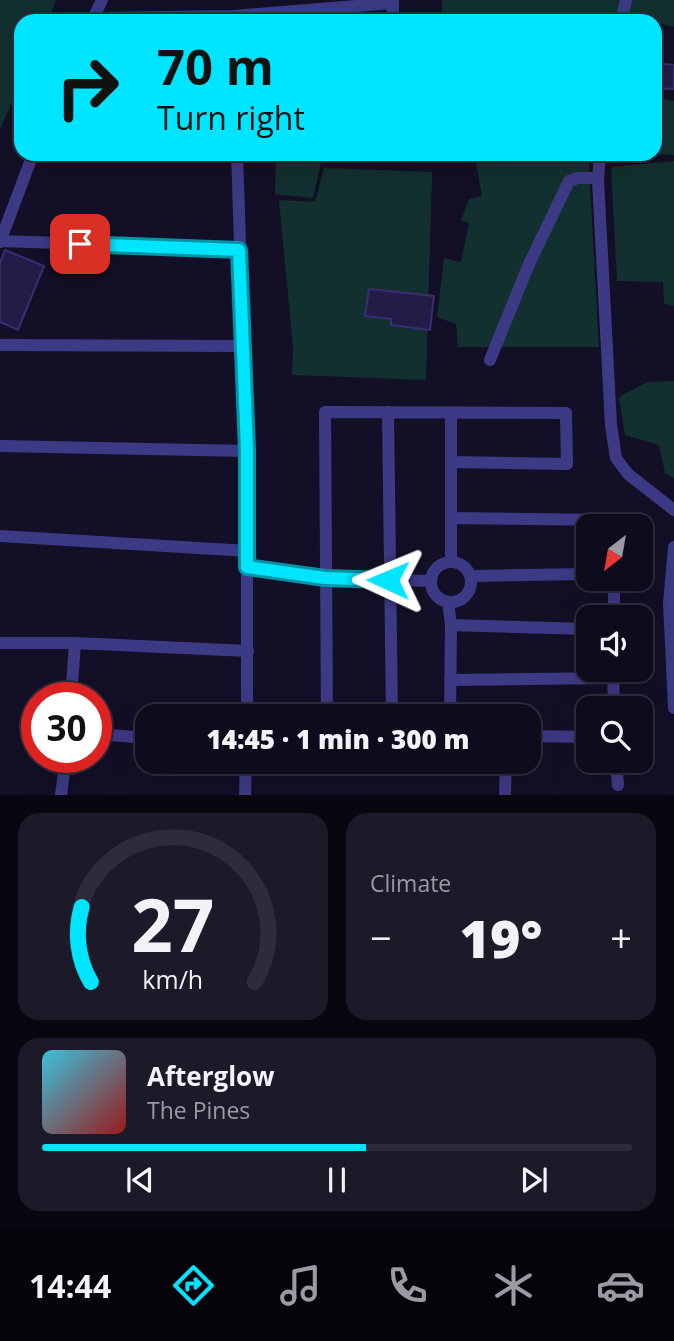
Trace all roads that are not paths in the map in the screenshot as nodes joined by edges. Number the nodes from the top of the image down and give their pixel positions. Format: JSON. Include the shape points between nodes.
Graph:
{"nodes":[{"id":1,"x":393,"y":1,"type":"edge"},
{"id":2,"x":271,"y":14,"type":"edge"},
{"id":3,"x":30,"y":161,"type":"edge"},
{"id":4,"x":237,"y":161,"type":"edge"},
{"id":5,"x":599,"y":161,"type":"edge"},
{"id":6,"x":598,"y":178,"type":"junction"},
{"id":7,"x":0,"y":241,"type":"edge"},
{"id":8,"x":239,"y":250,"type":"junction"},
{"id":9,"x":0,"y":345,"type":"edge"},
{"id":10,"x":244,"y":346,"type":"junction"},
{"id":11,"x":490,"y":360,"type":"dead end"},
{"id":12,"x":388,"y":412,"type":"junction"},
{"id":13,"x":452,"y":413,"type":"junction"},
{"id":14,"x":0,"y":446,"type":"edge"},
{"id":15,"x":247,"y":450,"type":"junction"},
{"id":16,"x":452,"y":462,"type":"junction"},
{"id":17,"x":674,"y":510,"type":"edge"},
{"id":18,"x":451,"y":518,"type":"junction"},
{"id":19,"x":576,"y":520,"type":"edge"},
{"id":20,"x":0,"y":536,"type":"edge"},
{"id":21,"x":674,"y":547,"type":"edge"},
{"id":22,"x":248,"y":551,"type":"junction"},
{"id":23,"x":451,"y":561,"type":"junction"},
{"id":24,"x":247,"y":567,"type":"junction"},
{"id":25,"x":576,"y":574,"type":"edge"},
{"id":26,"x":471,"y":576,"type":"junction"},
{"id":27,"x":325,"y":578,"type":"junction"},
{"id":28,"x":388,"y":580,"type":"junction"},
{"id":29,"x":430,"y":581,"type":"junction"},
{"id":30,"x":447,"y":602,"type":"junction"},
{"id":31,"x":451,"y":625,"type":"junction"},
{"id":32,"x":576,"y":629,"type":"edge"},
{"id":33,"x":0,"y":643,"type":"edge"},
{"id":34,"x":75,"y":643,"type":"junction"},
{"id":35,"x":248,"y":651,"type":"junction"},
{"id":36,"x":576,"y":675,"type":"edge"},
{"id":37,"x":450,"y":680,"type":"junction"},
{"id":38,"x":72,"y":682,"type":"edge"},
{"id":39,"x":247,"y":704,"type":"edge"},
{"id":40,"x":327,"y":704,"type":"edge"},
{"id":41,"x":391,"y":704,"type":"edge"},
{"id":42,"x":450,"y":704,"type":"edge"},
{"id":43,"x":674,"y":708,"type":"edge"},
{"id":44,"x":112,"y":735,"type":"edge"},
{"id":45,"x":541,"y":736,"type":"edge"},
{"id":46,"x":135,"y":737,"type":"edge"},
{"id":47,"x":576,"y":737,"type":"edge"},
{"id":48,"x":64,"y":773,"type":"edge"},
{"id":49,"x":617,"y":773,"type":"edge"},
{"id":50,"x":246,"y":774,"type":"edge"},
{"id":51,"x":506,"y":774,"type":"edge"},
{"id":52,"x":618,"y":785,"type":"dead end"},
{"id":53,"x":505,"y":793,"type":"dead end"},
{"id":54,"x":61,"y":795,"type":"edge"},
{"id":55,"x":245,"y":795,"type":"edge"}],
"edges":[{"from":1,"to":2,"type":"street"},
{"from":3,"to":7,"type":"street"},
{"from":4,"to":8,"type":"street"},
{"from":5,"to":6,"type":"street"},
{"from":6,"to":11,"type":"street","via":[[569,181],[528,264]]},
{"from":6,"to":17,"type":"street","via":[[616,458],[628,474]]},
{"from":7,"to":8,"type":"street"},
{"from":8,"to":10,"type":"street"},
{"from":9,"to":10,"type":"street"},
{"from":10,"to":15,"type":"street"},
{"from":12,"to":13,"type":"street"},
{"from":12,"to":27,"type":"street","via":[[325,412]]},
{"from":12,"to":28,"type":"street"},
{"from":13,"to":16,"type":"street"},
{"from":13,"to":16,"type":"street","via":[[566,413],[567,464]]},
{"from":14,"to":15,"type":"street"},
{"from":15,"to":22,"type":"street"},
{"from":16,"to":18,"type":"street"},
{"from":18,"to":19,"type":"street"},
{"from":18,"to":23,"type":"street"},
{"from":20,"to":22,"type":"street"},
{"from":21,"to":43,"type":"street","via":[[668,603]]},
{"from":22,"to":24,"type":"street"},
{"from":23,"to":26,"type":"street","via":[[464,566]]},
{"from":23,"to":29,"type":"street","via":[[437,568]]},
{"from":24,"to":27,"type":"street"},
{"from":24,"to":35,"type":"street"},
{"from":25,"to":26,"type":"street"},
{"from":26,"to":30,"type":"street","via":[[466,597]]},
{"from":27,"to":28,"type":"street"},
{"from":27,"to":40,"type":"street"},
{"from":28,"to":29,"type":"street"},
{"from":28,"to":41,"type":"street"},
{"from":29,"to":30,"type":"street","via":[[435,594]]},
{"from":30,"to":31,"type":"street"},
{"from":31,"to":32,"type":"street"},
{"from":31,"to":37,"type":"street"},
{"from":33,"to":34,"type":"street"},
{"from":34,"to":35,"type":"street"},
{"from":34,"to":38,"type":"street"},
{"from":35,"to":39,"type":"street"},
{"from":36,"to":37,"type":"street"},
{"from":37,"to":42,"type":"street"},
{"from":44,"to":46,"type":"street"},
{"from":45,"to":47,"type":"street"},
{"from":48,"to":54,"type":"street"},
{"from":49,"to":52,"type":"street"},
{"from":50,"to":55,"type":"street"},
{"from":51,"to":53,"type":"street"}]}
